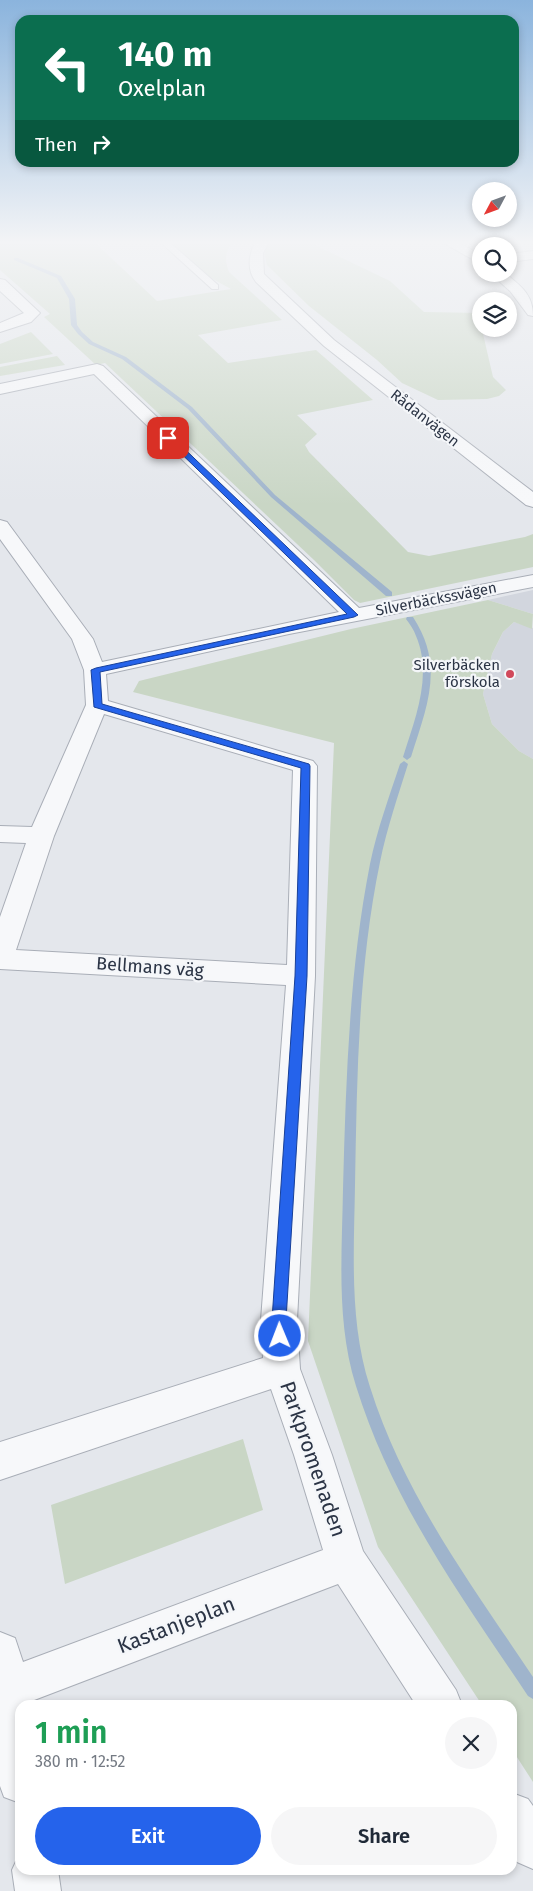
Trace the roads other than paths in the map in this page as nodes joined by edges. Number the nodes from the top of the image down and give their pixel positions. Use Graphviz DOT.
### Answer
graph roads {
  1 [pos="313,328"];
  2 [pos="0,389"];
  3 [pos="533,475"];
  4 [pos="526,496"];
  5 [pos="0,526"];
  6 [pos="533,576"];
  7 [pos="533,582"];
  8 [pos="512,584"];
  9 [pos="354,615"];
  10 [pos="96,670"];
  11 [pos="97,706"];
  12 [pos="0,834"];
  13 [pos="41,836"];
  14 [pos="0,957"];
  15 [pos="301,976"];
  16 [pos="282,1369"];
  17 [pos="0,1461"];
  18 [pos="346,1560"];
  19 [pos="3,1671"];
  20 [pos="438,1700"];
  21 [pos="15,1748"];
  22 [pos="517,1822"];
  23 [pos="533,1846"];
  24 [pos="35,1875"];
  25 [pos="38,1891"];
  1 -- 4 [label="street, Rådanvägen"];
  2 -- 9 [label="street"];
  3 -- 4 [label="street"];
  5 -- 10 [label="street"];
  6 -- 8 [label="street, Silverbäckssvägen"];
  7 -- 8 [label="street, Silverbäckssvägen"];
  8 -- 9 [label="street, Silverbäckssvägen"];
  9 -- 10 [label="street, Silverbäckssvägen"];
  10 -- 11 [label="street"];
  11 -- 13 [label="street"];
  11 -- 15 [label="street, Parkpromenaden"];
  12 -- 13 [label="street"];
  13 -- 14 [label="street"];
  14 -- 15 [label="street, Bellmans väg"];
  15 -- 16 [label="street, Parkpromenaden"];
  16 -- 17 [label="street"];
  16 -- 18 [label="street, Parkpromenaden"];
  18 -- 19 [label="street, Kastanjeplan"];
  18 -- 20 [label="street, Parkpromenaden"];
  19 -- 21 [label="street"];
  22 -- 23 [label="street"];
  24 -- 25 [label="street"];
}
